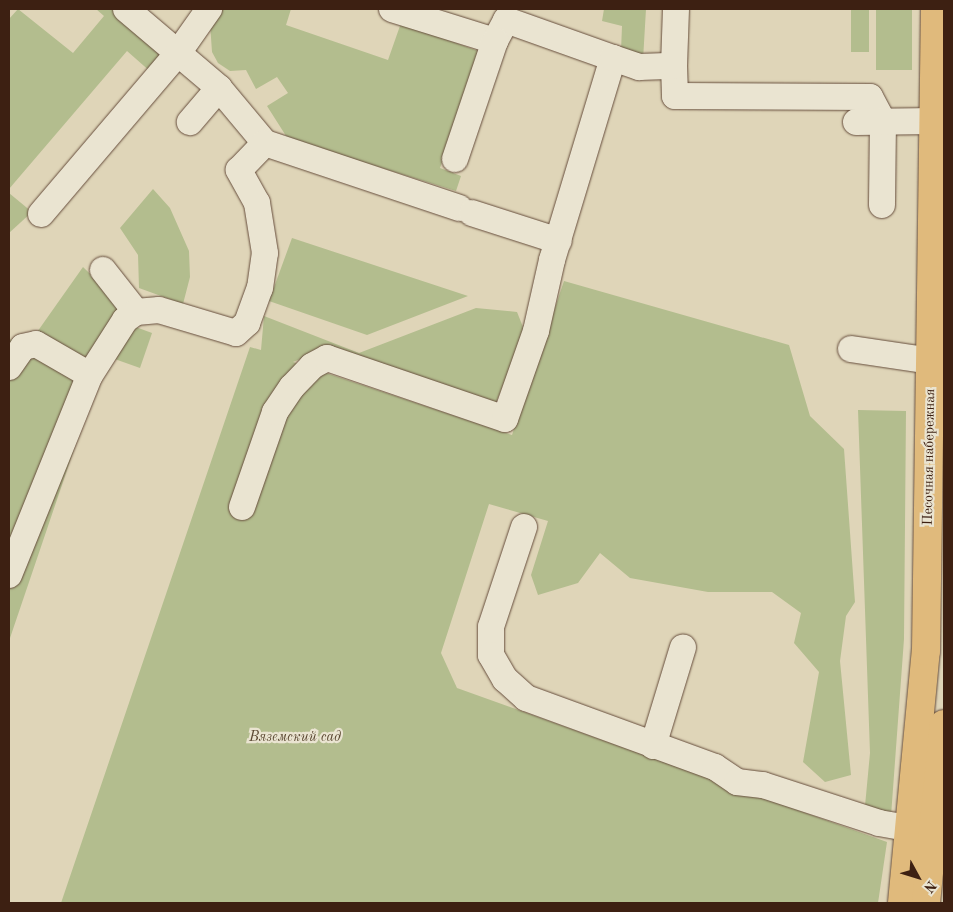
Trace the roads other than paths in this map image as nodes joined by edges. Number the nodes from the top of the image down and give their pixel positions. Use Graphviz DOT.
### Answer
graph roads {
  1 [pos="126,9"];
  2 [pos="209,9"];
  3 [pos="392,9"];
  4 [pos="676,9"];
  5 [pos="935,9"];
  6 [pos="504,23"];
  7 [pos="178,53"];
  8 [pos="613,58"];
  9 [pos="674,66"];
  10 [pos="220,88"];
  11 [pos="883,121"];
  12 [pos="935,121"];
  13 [pos="190,122"];
  14 [pos="856,122"];
  15 [pos="265,143"];
  16 [pos="455,159"];
  17 [pos="882,205"];
  18 [pos="41,214"];
  19 [pos="559,240"];
  20 [pos="103,270"];
  21 [pos="136,312"];
  22 [pos="851,349"];
  23 [pos="931,361"];
  24 [pos="9,367"];
  25 [pos="90,375"];
  26 [pos="242,507"];
  27 [pos="524,526"];
  28 [pos="9,575"];
  29 [pos="683,647"];
  30 [pos="944,724"];
  31 [pos="653,746"];
  32 [pos="912,829"];
  33 [pos="902,903"];
  34 [pos="926,903"];
  1 -- 7 [label="lane"];
  2 -- 7 [label="lane"];
  3 -- 6 [label="lane"];
  4 -- 9 [label="lane"];
  5 -- 12 [label="main road, Песочная набережная"];
  6 -- 8 [label="lane"];
  6 -- 16 [label="lane"];
  7 -- 10 [label="lane"];
  7 -- 18 [label="lane"];
  8 -- 9 [label="lane"];
  8 -- 19 [label="lane"];
  9 -- 11 [label="lane"];
  10 -- 13 [label="lane"];
  10 -- 15 [label="lane"];
  11 -- 12 [label="lane"];
  11 -- 14 [label="lane"];
  11 -- 17 [label="lane"];
  12 -- 23 [label="main road, Песочная набережная"];
  15 -- 19 [label="lane"];
  15 -- 21 [label="lane"];
  19 -- 26 [label="lane"];
  20 -- 21 [label="lane"];
  21 -- 25 [label="lane"];
  22 -- 23 [label="lane"];
  23 -- 32 [label="main road, Песочная набережная"];
  24 -- 25 [label="lane"];
  25 -- 28 [label="lane"];
  27 -- 31 [label="lane"];
  29 -- 31 [label="lane"];
  30 -- 34 [label="main road"];
  31 -- 32 [label="lane"];
  32 -- 33 [label="main road, Песочная набережная"];
}
